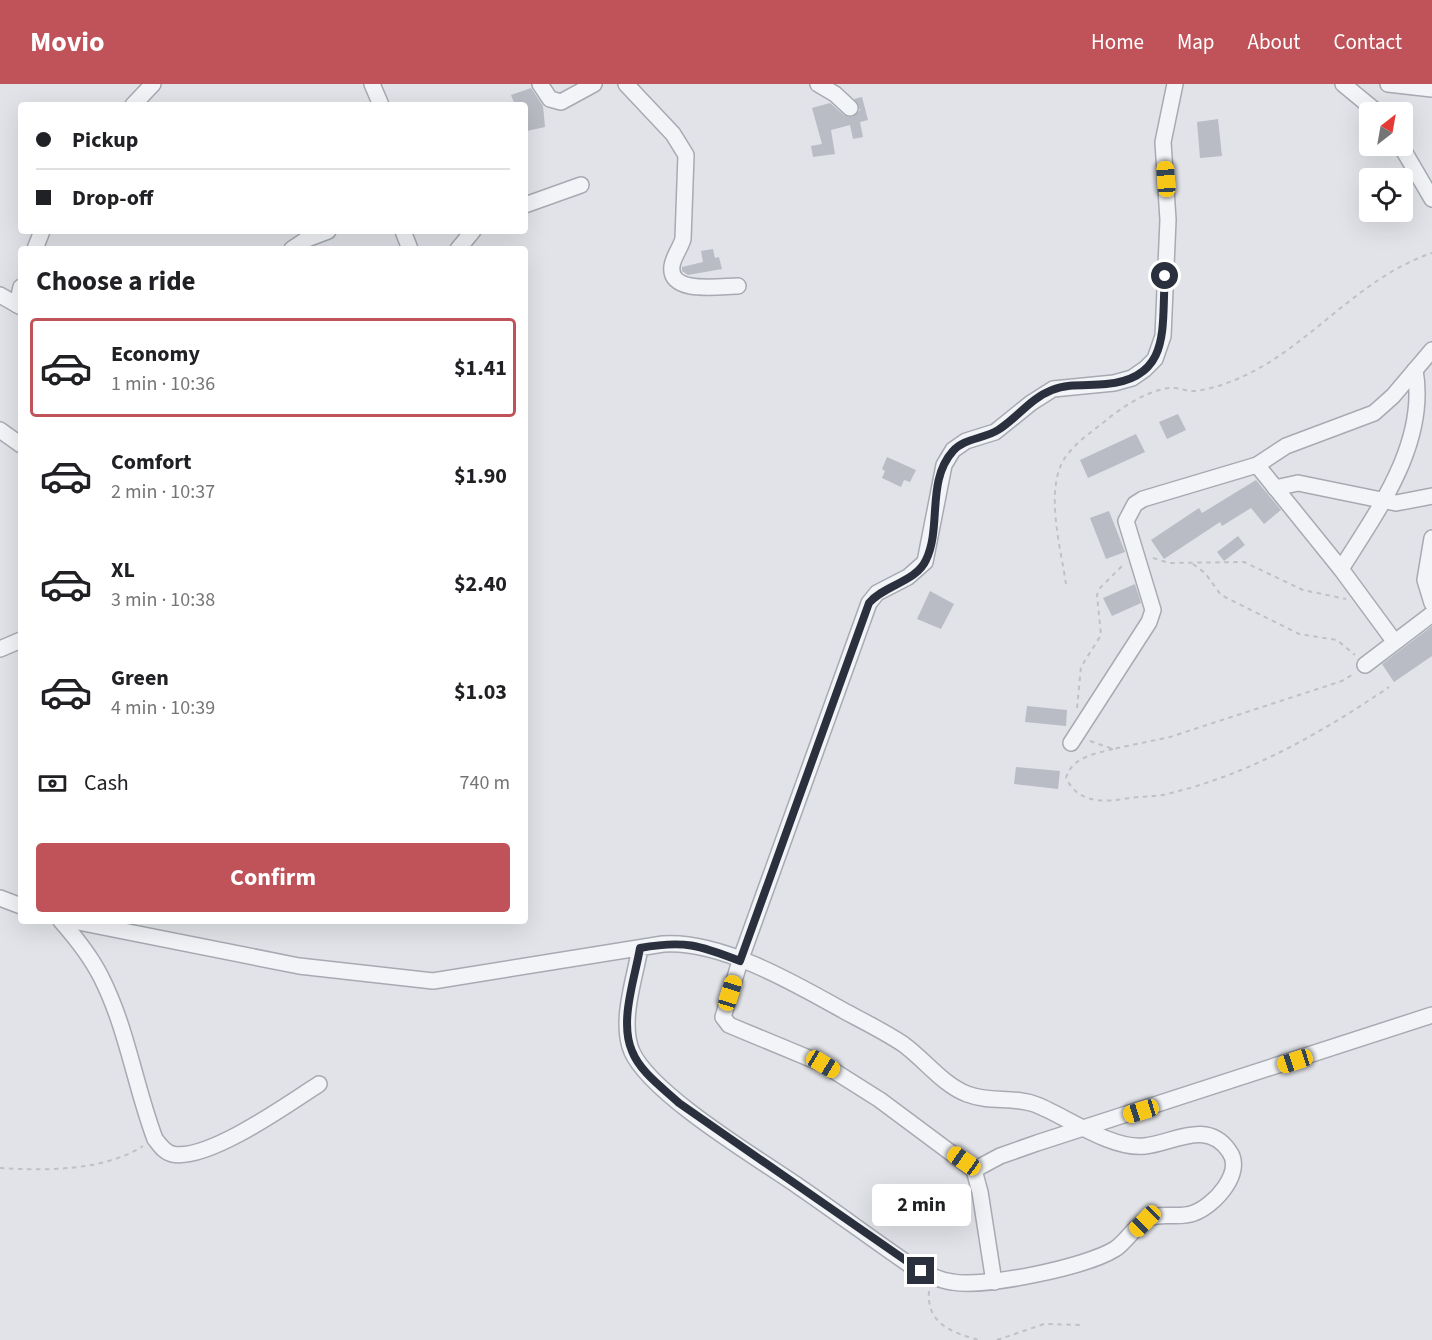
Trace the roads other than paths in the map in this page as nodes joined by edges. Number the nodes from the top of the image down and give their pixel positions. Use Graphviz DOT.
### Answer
graph roads {
  1 [pos="153,84"];
  2 [pos="372,84"];
  3 [pos="540,84"];
  4 [pos="594,84"];
  5 [pos="626,84"];
  6 [pos="818,84"];
  7 [pos="1175,84"];
  8 [pos="1343,84"];
  9 [pos="1388,84"];
  10 [pos="1432,89"];
  11 [pos="136,102"];
  12 [pos="380,102"];
  13 [pos="1365,102"];
  14 [pos="850,108"];
  15 [pos="1406,156"];
  16 [pos="581,185"];
  17 [pos="1432,199"];
  18 [pos="528,204"];
  19 [pos="319,234"];
  20 [pos="470,234"];
  21 [pos="296,246"];
  22 [pos="460,246"];
  23 [pos="738,286"];
  24 [pos="0,295"];
  25 [pos="18,305"];
  26 [pos="1432,350"];
  27 [pos="1415,370"];
  28 [pos="0,430"];
  29 [pos="18,443"];
  30 [pos="1257,465"];
  31 [pos="1275,488"];
  32 [pos="1432,496"];
  33 [pos="1384,501"];
  34 [pos="1432,538"];
  35 [pos="1341,568"];
  36 [pos="1432,603"];
  37 [pos="1432,614"];
  38 [pos="18,641"];
  39 [pos="1394,642"];
  40 [pos="0,649"];
  41 [pos="1365,665"];
  42 [pos="1073,739"];
  43 [pos="0,898"];
  44 [pos="18,905"];
  45 [pos="64,924"];
  46 [pos="88,924"];
  47 [pos="640,948"];
  48 [pos="740,961"];
  49 [pos="1432,1015"];
  50 [pos="320,1084"];
  51 [pos="1083,1129"];
  52 [pos="974,1170"];
  53 [pos="994,1282"];
  1 -- 11 [label="street"];
  2 -- 12 [label="street"];
  3 -- 4 [label="street"];
  5 -- 23 [label="street"];
  6 -- 14 [label="street"];
  7 -- 48 [label="street"];
  8 -- 13 [label="street"];
  9 -- 10 [label="street"];
  15 -- 17 [label="street"];
  16 -- 18 [label="street"];
  19 -- 21 [label="street"];
  20 -- 22 [label="street"];
  24 -- 25 [label="street"];
  26 -- 27 [label="street"];
  27 -- 30 [label="street"];
  27 -- 33 [label="street"];
  28 -- 29 [label="street"];
  30 -- 31 [label="street"];
  30 -- 42 [label="street"];
  31 -- 33 [label="street"];
  31 -- 35 [label="street"];
  32 -- 33 [label="street"];
  33 -- 35 [label="street"];
  34 -- 36 [label="street"];
  35 -- 39 [label="street"];
  37 -- 39 [label="street"];
  38 -- 40 [label="street"];
  39 -- 41 [label="street"];
  43 -- 44 [label="street"];
  45 -- 50 [label="street"];
  46 -- 47 [label="street"];
  47 -- 48 [label="street"];
  47 -- 53 [label="street"];
  48 -- 51 [label="street"];
  48 -- 52 [label="street"];
  49 -- 51 [label="street"];
  51 -- 52 [label="street"];
  51 -- 53 [label="street"];
  52 -- 53 [label="street"];
}
